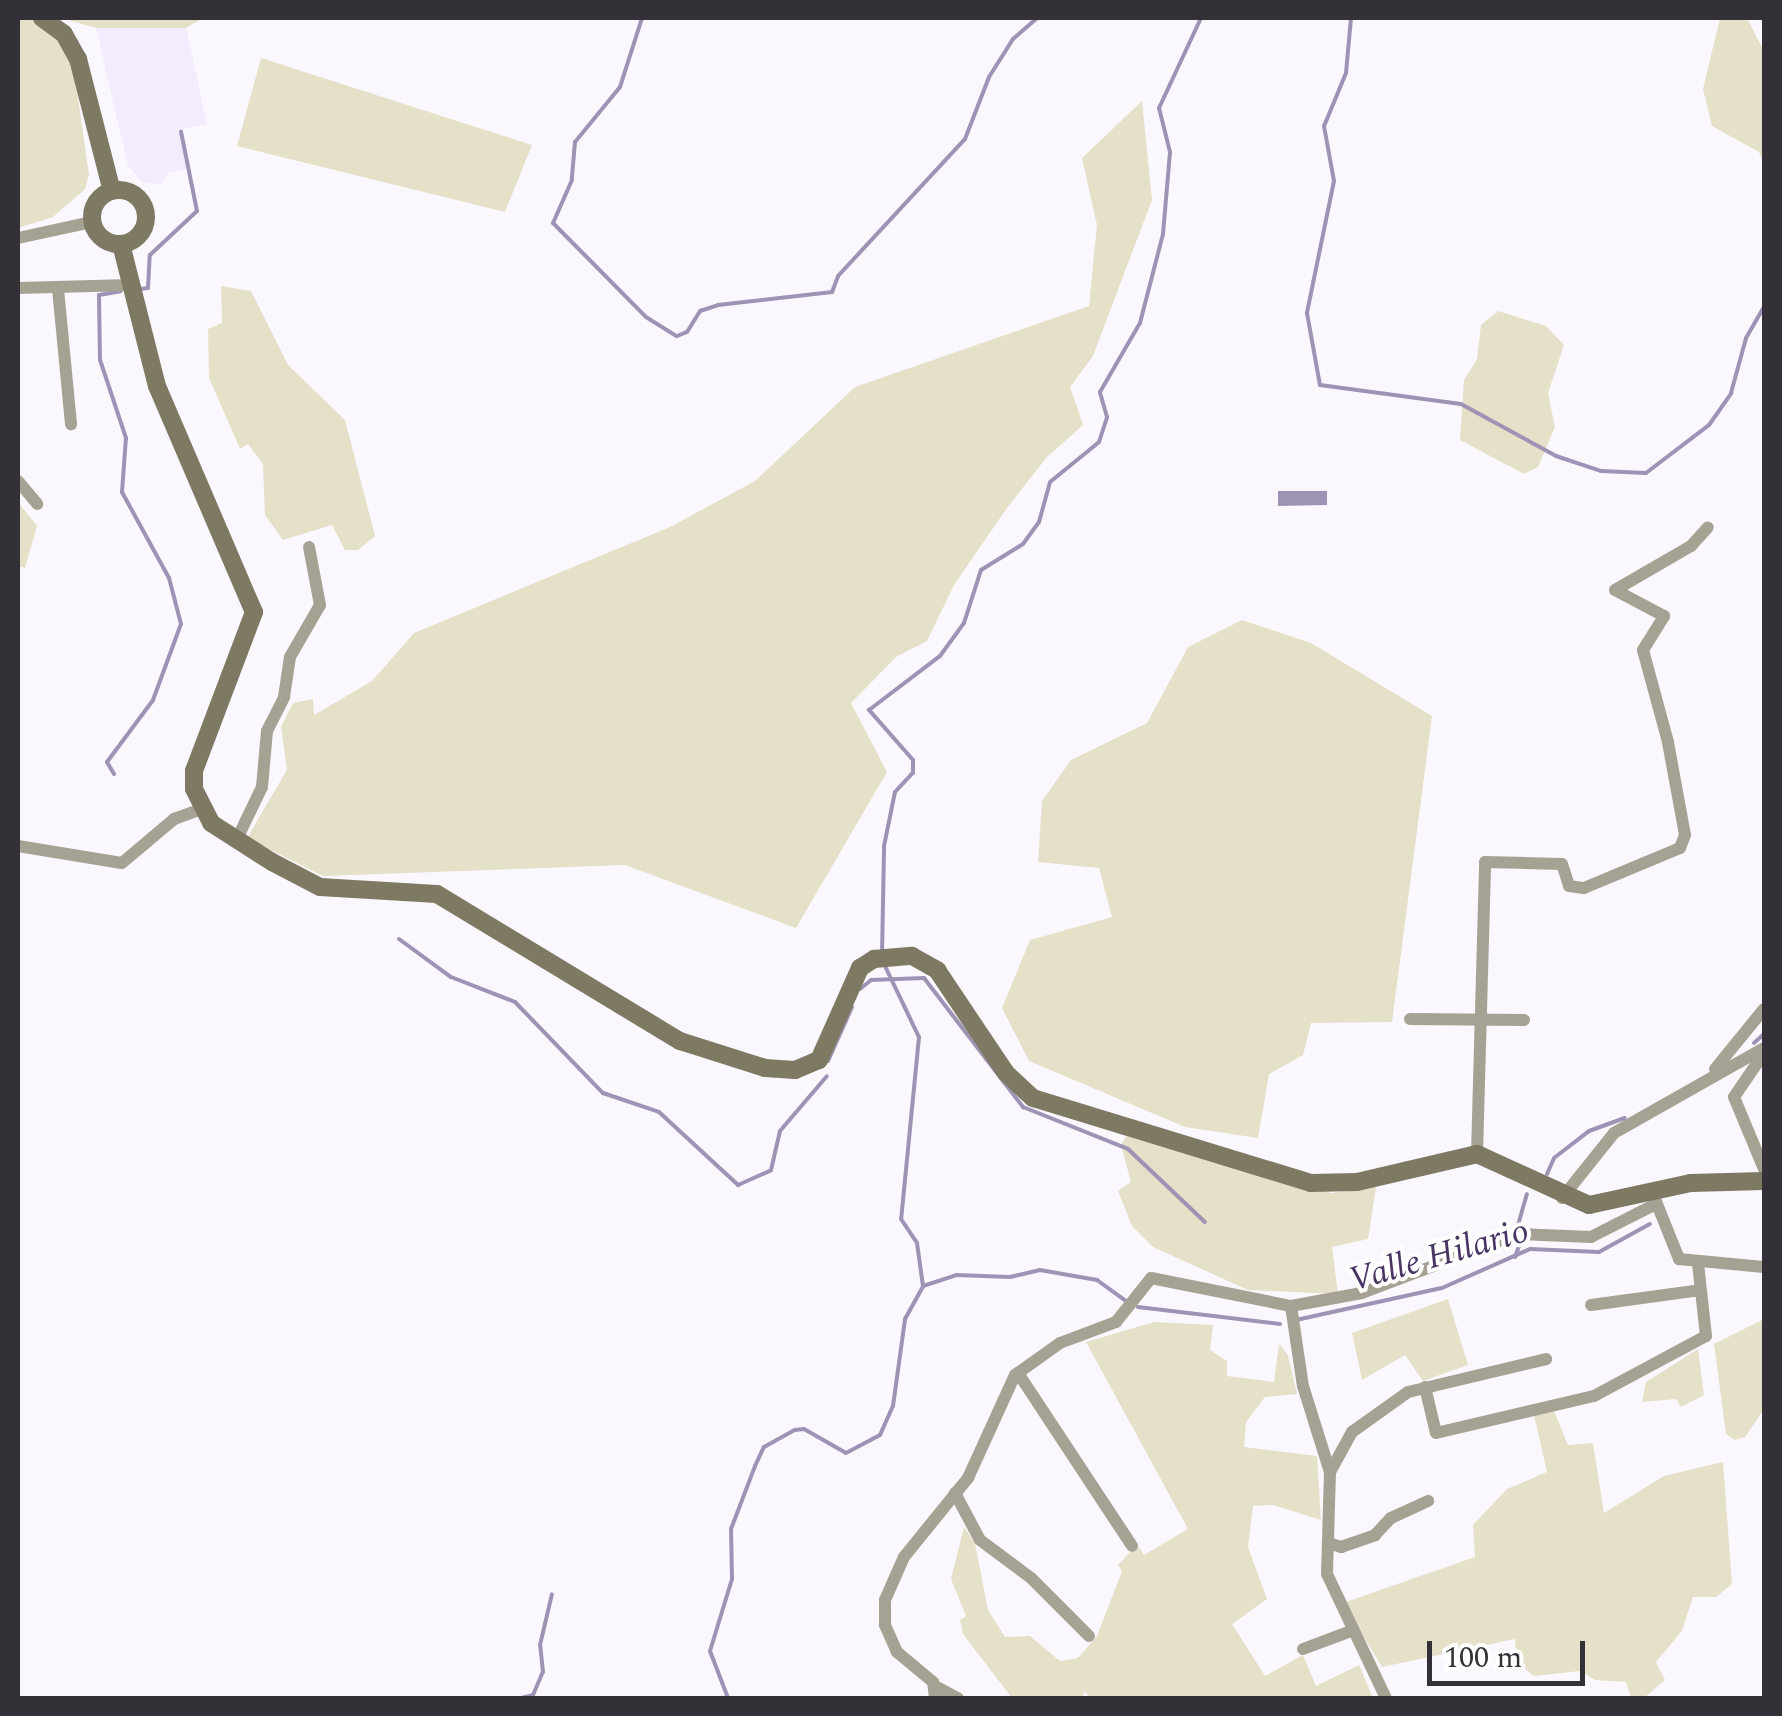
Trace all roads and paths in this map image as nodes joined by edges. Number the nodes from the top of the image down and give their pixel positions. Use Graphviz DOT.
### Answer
graph roads {
  1 [pos="42,18"];
  2 [pos="112,190"];
  3 [pos="92,222"];
  4 [pos="18,238"];
  5 [pos="121,244"];
  6 [pos="132,285"];
  7 [pos="18,288"];
  8 [pos="58,289"];
  9 [pos="71,424"];
  10 [pos="18,481"];
  11 [pos="36,504"];
  12 [pos="1708,527"];
  13 [pos="309,547"];
  14 [pos="200,808"];
  15 [pos="236,841"];
  16 [pos="18,846"];
  17 [pos="1764,1009"];
  18 [pos="1410,1019"];
  19 [pos="1476,1020"];
  20 [pos="1524,1020"];
  21 [pos="1764,1050"];
  22 [pos="1712,1074"];
  23 [pos="1477,1154"];
  24 [pos="1764,1169"];
  25 [pos="1764,1181"];
  26 [pos="1562,1198"];
  27 [pos="1655,1198"];
  28 [pos="1698,1264"];
  29 [pos="1764,1267"];
  30 [pos="1700,1290"];
  31 [pos="1591,1305"];
  32 [pos="1290,1306"];
  33 [pos="1546,1359"];
  34 [pos="1018,1373"];
  35 [pos="1425,1387"];
  36 [pos="1330,1472"];
  37 [pos="955,1493"];
  38 [pos="1428,1501"];
  39 [pos="1328,1543"];
  40 [pos="1132,1546"];
  41 [pos="1351,1631"];
  42 [pos="1089,1636"];
  43 [pos="1303,1649"];
  44 [pos="935,1692"];
  45 [pos="958,1698"];
  46 [pos="1386,1698"];
  1 -- 2 [label="main road"];
  2 -- 3 [label="main road"];
  2 -- 5 [label="main road"];
  3 -- 4 [label="street"];
  3 -- 5 [label="main road"];
  5 -- 6 [label="main road"];
  6 -- 8 [label="street"];
  6 -- 14 [label="main road"];
  7 -- 8 [label="street"];
  8 -- 9 [label="street"];
  10 -- 11 [label="street"];
  12 -- 19 [label="street"];
  13 -- 15 [label="street"];
  14 -- 15 [label="main road"];
  14 -- 16 [label="street"];
  15 -- 23 [label="main road"];
  17 -- 22 [label="street"];
  18 -- 19 [label="street"];
  19 -- 20 [label="street"];
  19 -- 23 [label="street"];
  21 -- 22 [label="street"];
  21 -- 24 [label="street"];
  22 -- 26 [label="street"];
  23 -- 26 [label="main road"];
  25 -- 27 [label="main road"];
  26 -- 27 [label="main road"];
  27 -- 28 [label="street"];
  27 -- 32 [label="street"];
  28 -- 29 [label="street"];
  28 -- 30 [label="street"];
  30 -- 31 [label="street"];
  30 -- 35 [label="street"];
  32 -- 34 [label="street"];
  32 -- 36 [label="street"];
  33 -- 35 [label="street"];
  34 -- 37 [label="street"];
  34 -- 40 [label="street"];
  35 -- 36 [label="street"];
  36 -- 39 [label="street"];
  37 -- 42 [label="street"];
  37 -- 44 [label="street"];
  38 -- 39 [label="street"];
  39 -- 41 [label="street"];
  41 -- 43 [label="street"];
  41 -- 46 [label="street"];
  44 -- 45 [label="street"];
}
